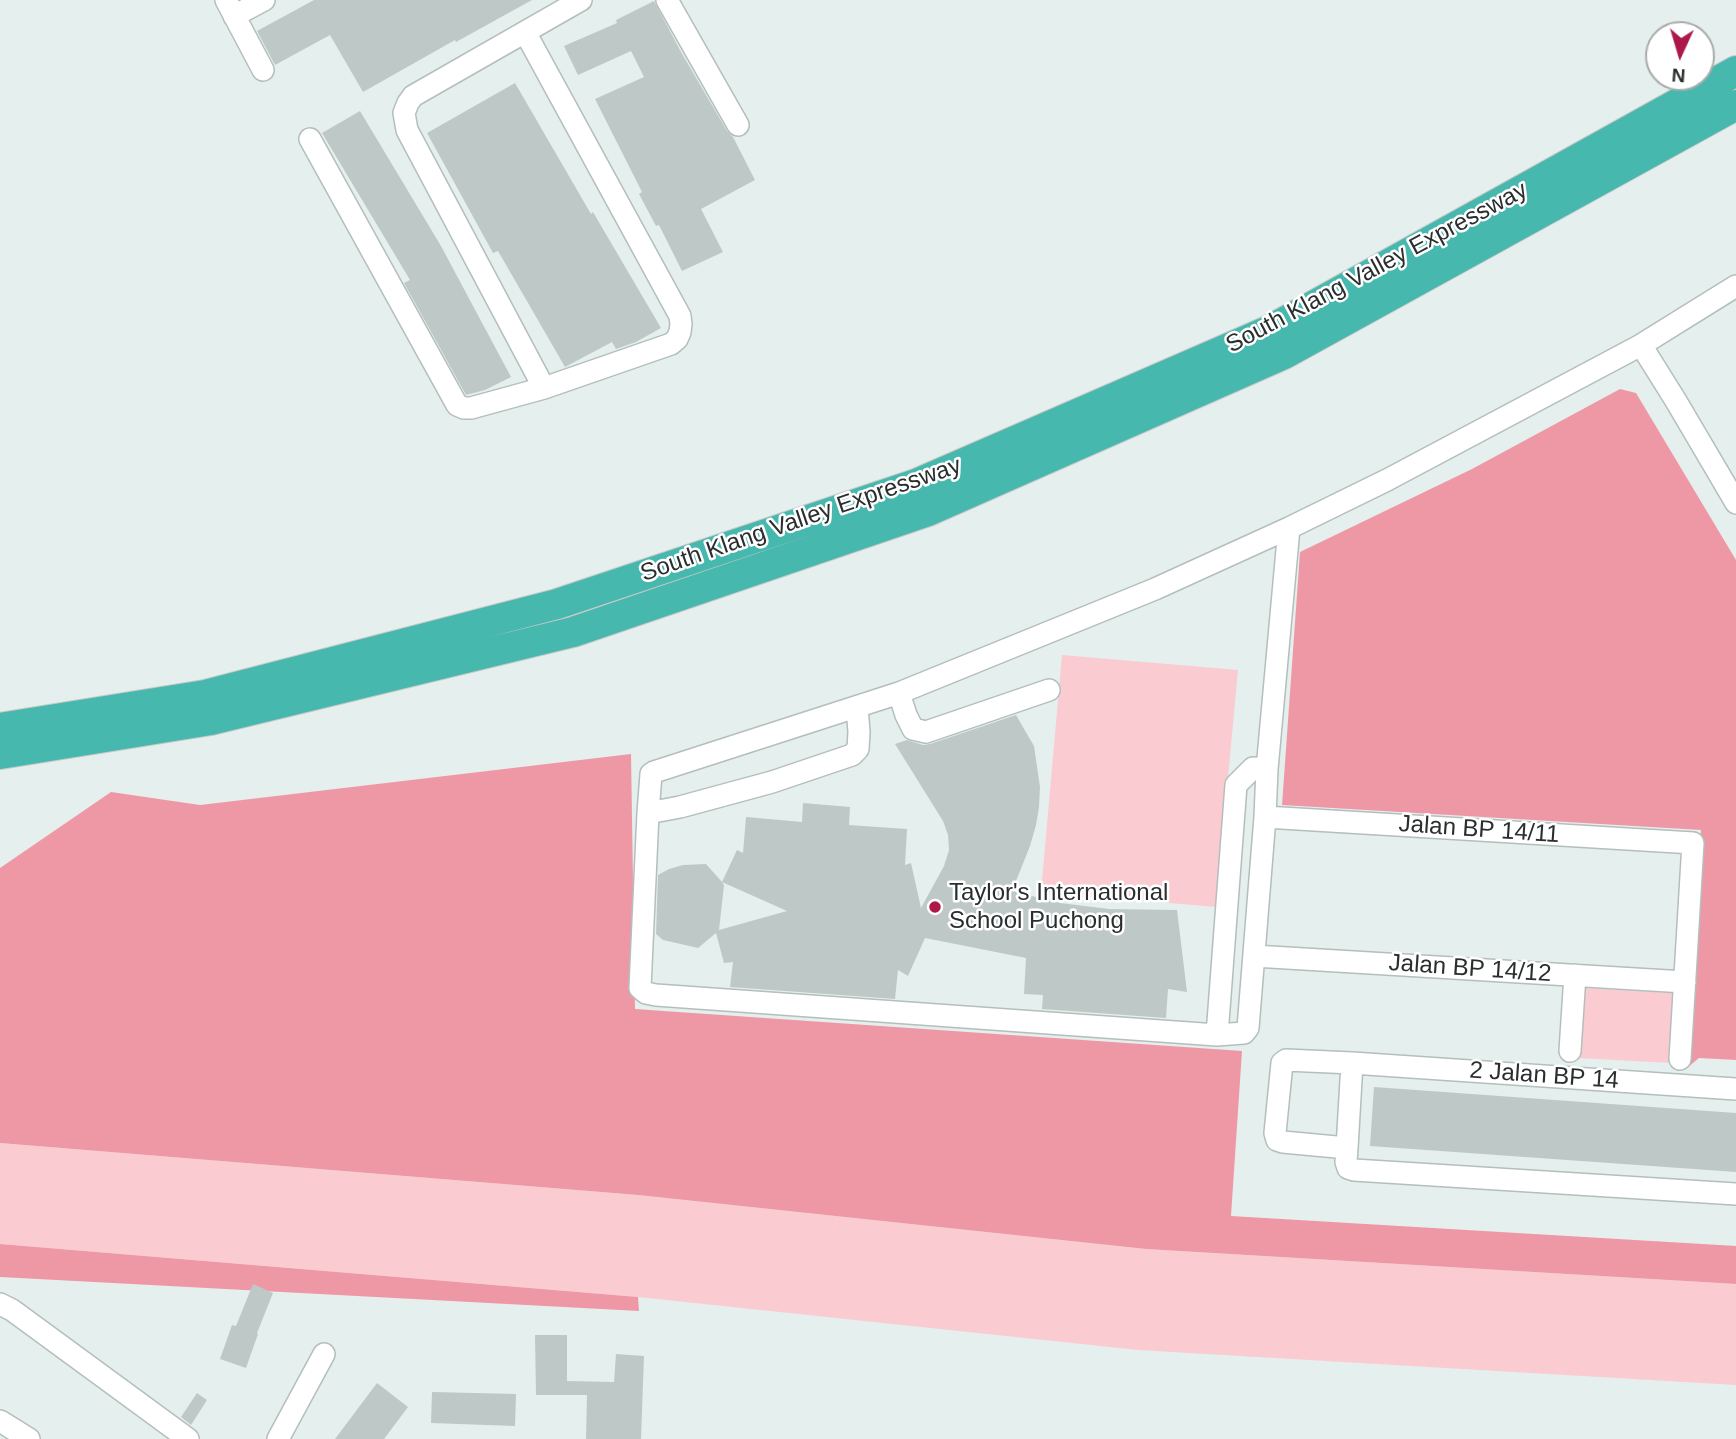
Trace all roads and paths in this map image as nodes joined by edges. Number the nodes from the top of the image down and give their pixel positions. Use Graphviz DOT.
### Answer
graph roads {
  1 [pos="264,0"];
  2 [pos="581,0"];
  3 [pos="667,0"];
  4 [pos="230,8"];
  5 [pos="525,32"];
  6 [pos="264,70"];
  7 [pos="1736,71"];
  8 [pos="1736,105"];
  9 [pos="738,125"];
  10 [pos="310,139"];
  11 [pos="1736,286"];
  12 [pos="1641,345"];
  13 [pos="544,388"];
  14 [pos="1730,473"];
  15 [pos="1736,503"];
  16 [pos="1290,528"];
  17 [pos="1049,690"];
  18 [pos="899,693"];
  19 [pos="858,707"];
  20 [pos="0,728"];
  21 [pos="0,754"];
  22 [pos="1267,769"];
  23 [pos="648,813"];
  24 [pos="1265,817"];
  25 [pos="1254,956"];
  26 [pos="1575,975"];
  27 [pos="1685,982"];
  28 [pos="1217,1035"];
  29 [pos="1570,1051"];
  30 [pos="1680,1059"];
  31 [pos="1352,1063"];
  32 [pos="1736,1089"];
  33 [pos="1347,1148"];
  34 [pos="1736,1194"];
  35 [pos="0,1304"];
  36 [pos="324,1354"];
  37 [pos="0,1421"];
  38 [pos="29,1439"];
  39 [pos="188,1439"];
  40 [pos="278,1439"];
  1 -- 4 [label="street"];
  2 -- 5 [label="street"];
  3 -- 9 [label="street"];
  4 -- 6 [label="street"];
  5 -- 13 [label="street"];
  5 -- 13 [label="street"];
  7 -- 20 [label="highway, South Klang Valley Expressway"];
  8 -- 21 [label="highway, South Klang Valley Expressway"];
  10 -- 13 [label="street"];
  11 -- 12 [label="street"];
  12 -- 14 [label="street"];
  12 -- 16 [label="street"];
  14 -- 15 [label="street"];
  16 -- 18 [label="street"];
  16 -- 22 [label="street"];
  17 -- 18 [label="street"];
  18 -- 19 [label="street"];
  19 -- 23 [label="street"];
  19 -- 23 [label="street"];
  22 -- 24 [label="street"];
  22 -- 28 [label="street"];
  23 -- 28 [label="street"];
  24 -- 25 [label="street"];
  24 -- 27 [label="street, Jalan BP 14/11"];
  25 -- 26 [label="street, Jalan BP 14/12"];
  25 -- 28 [label="street"];
  26 -- 27 [label="street, Jalan BP 14/12"];
  26 -- 29 [label="street"];
  27 -- 30 [label="street"];
  31 -- 32 [label="street, 2 Jalan BP 14"];
  31 -- 33 [label="street"];
  31 -- 33 [label="street, 2 Jalan BP 14"];
  33 -- 34 [label="street"];
  35 -- 39 [label="street"];
  36 -- 40 [label="street"];
  37 -- 38 [label="street"];
}
